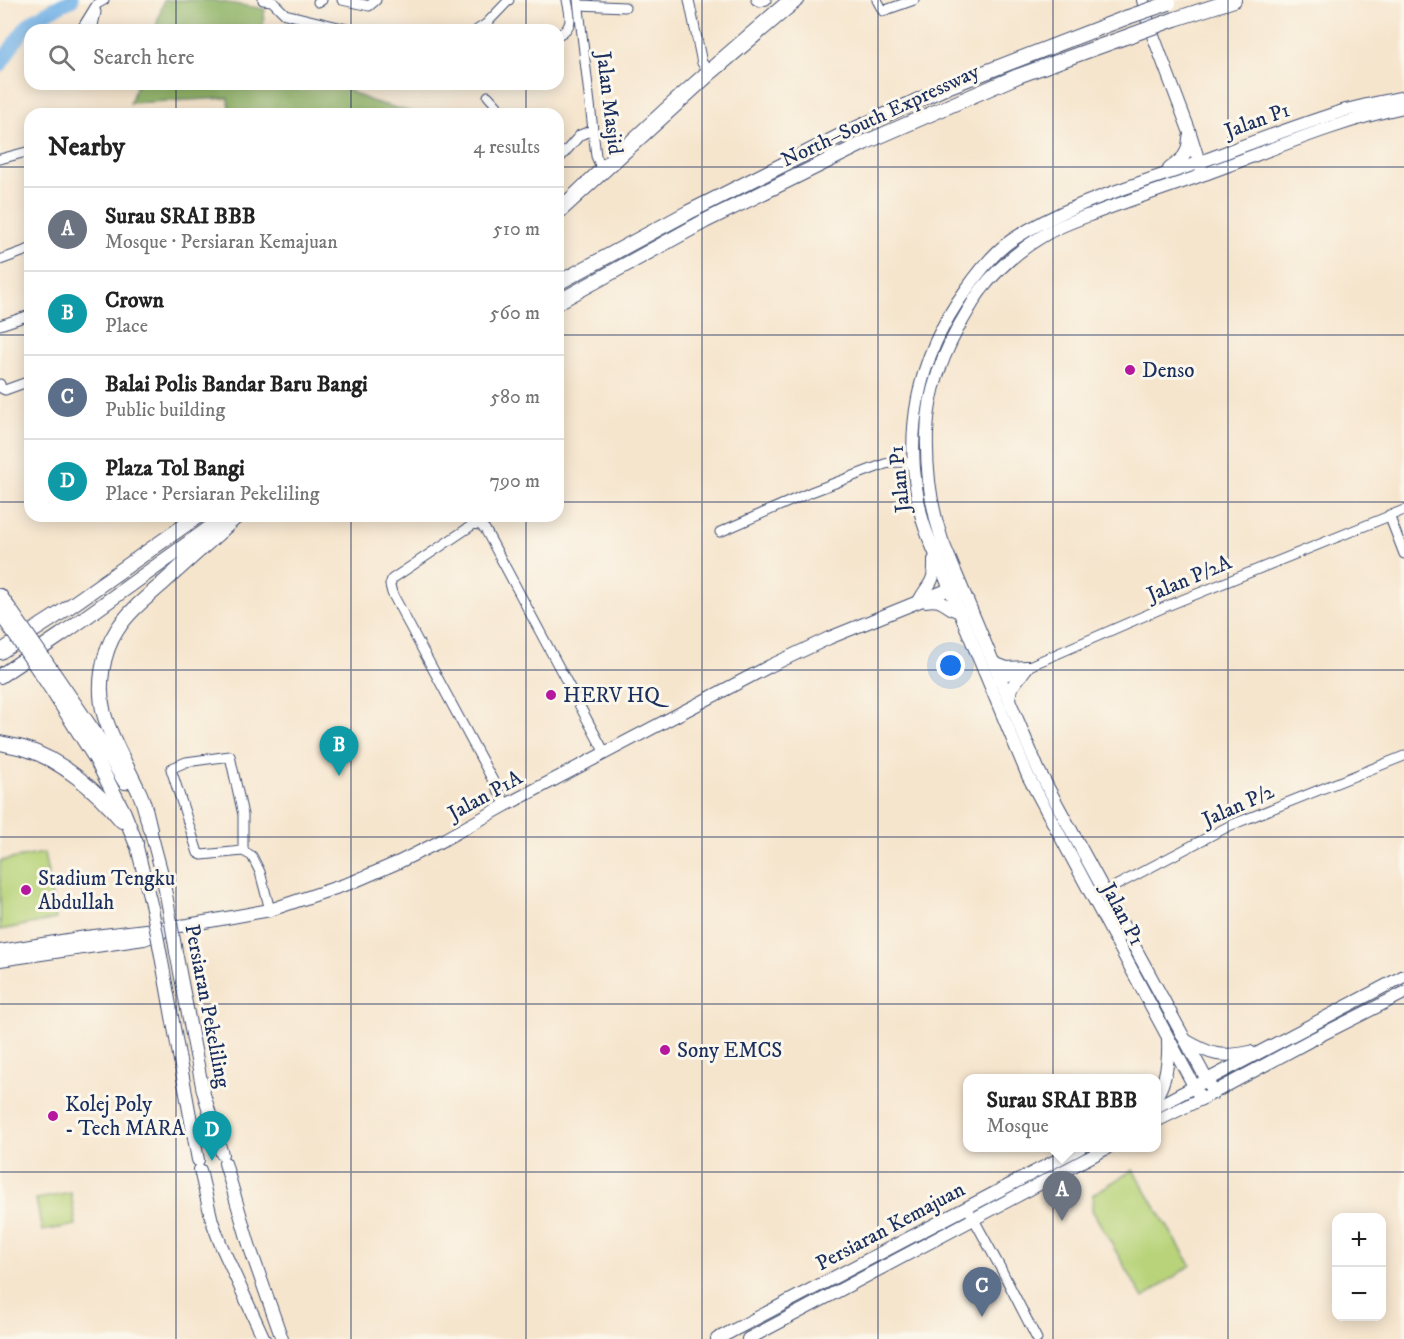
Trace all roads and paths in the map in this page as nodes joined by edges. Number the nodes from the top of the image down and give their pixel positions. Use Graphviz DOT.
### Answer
graph roads {
  1 [pos="269,0"];
  2 [pos="342,0"];
  3 [pos="376,0"];
  4 [pos="509,0"];
  5 [pos="567,0"];
  6 [pos="689,0"];
  7 [pos="756,0"];
  8 [pos="766,0"];
  9 [pos="787,0"];
  10 [pos="800,0"];
  11 [pos="877,0"];
  12 [pos="914,0"];
  13 [pos="1143,0"];
  14 [pos="1234,0"];
  15 [pos="101,2"];
  16 [pos="1174,2"];
  17 [pos="579,3"];
  18 [pos="625,7"];
  19 [pos="85,24"];
  20 [pos="94,24"];
  21 [pos="326,24"];
  22 [pos="486,24"];
  23 [pos="564,32"];
  24 [pos="710,71"];
  25 [pos="488,96"];
  26 [pos="1404,97"];
  27 [pos="1404,107"];
  28 [pos="497,108"];
  29 [pos="593,130"];
  30 [pos="1189,130"];
  31 [pos="24,153"];
  32 [pos="564,153"];
  33 [pos="1225,153"];
  34 [pos="0,159"];
  35 [pos="1199,162"];
  36 [pos="602,170"];
  37 [pos="1203,175"];
  38 [pos="1158,177"];
  39 [pos="564,203"];
  40 [pos="564,210"];
  41 [pos="24,251"];
  42 [pos="0,260"];
  43 [pos="564,280"];
  44 [pos="564,299"];
  45 [pos="24,317"];
  46 [pos="0,325"];
  47 [pos="24,382"];
  48 [pos="2,387"];
  49 [pos="914,463"];
  50 [pos="1404,510"];
  51 [pos="1389,515"];
  52 [pos="189,522"];
  53 [pos="219,522"];
  54 [pos="230,522"];
  55 [pos="720,532"];
  56 [pos="935,553"];
  57 [pos="1404,554"];
  58 [pos="955,586"];
  59 [pos="0,596"];
  60 [pos="919,602"];
  61 [pos="960,612"];
  62 [pos="4,613"];
  63 [pos="2,650"];
  64 [pos="994,663"];
  65 [pos="1027,667"];
  66 [pos="0,676"];
  67 [pos="53,681"];
  68 [pos="995,681"];
  69 [pos="1009,699"];
  70 [pos="0,743"];
  71 [pos="605,753"];
  72 [pos="1404,756"];
  73 [pos="506,805"];
  74 [pos="150,829"];
  75 [pos="136,843"];
  76 [pos="243,851"];
  77 [pos="1104,891"];
  78 [pos="1092,898"];
  79 [pos="270,910"];
  80 [pos="188,925"];
  81 [pos="0,951"];
  82 [pos="0,960"];
  83 [pos="1404,976"];
  84 [pos="1404,993"];
  85 [pos="1167,1037"];
  86 [pos="1185,1040"];
  87 [pos="1263,1050"];
  88 [pos="1207,1080"];
  89 [pos="1194,1087"];
  90 [pos="1161,1088"];
  91 [pos="1214,1093"];
  92 [pos="1201,1099"];
  93 [pos="1161,1104"];
  94 [pos="1161,1119"];
  95 [pos="1072,1152"];
  96 [pos="1100,1152"];
  97 [pos="966,1207"];
  98 [pos="974,1219"];
  99 [pos="264,1339"];
  100 [pos="282,1339"];
  101 [pos="717,1339"];
  102 [pos="748,1339"];
  103 [pos="1037,1339"];
  1 -- 21 [label="street"];
  2 -- 3 [label="street"];
  4 -- 22 [label="street"];
  5 -- 23 [label="street"];
  6 -- 24 [label="street"];
  7 -- 8 [label="street"];
  9 -- 24 [label="street"];
  10 -- 24 [label="street"];
  11 -- 12 [label="street"];
  13 -- 30 [label="main road"];
  14 -- 44 [label="highway, North–South Expressway, bridge"];
  15 -- 19 [label="street"];
  15 -- 20 [label="street"];
  16 -- 43 [label="highway, North–South Expressway, bridge"];
  17 -- 18 [label="street"];
  17 -- 29 [label="street, Jalan Masjid"];
  24 -- 36 [label="street"];
  25 -- 28 [label="street"];
  26 -- 33 [label="main road, Jalan P1"];
  27 -- 37 [label="main road, Jalan P1"];
  29 -- 32 [label="street"];
  29 -- 36 [label="street, Jalan Masjid"];
  30 -- 33 [label="main road"];
  30 -- 35 [label="main road"];
  30 -- 38 [label="main road"];
  31 -- 34 [label="street"];
  33 -- 35 [label="main road, Jalan P1"];
  35 -- 37 [label="main road"];
  35 -- 38 [label="main road, Jalan P1"];
  36 -- 39 [label="street"];
  36 -- 40 [label="street"];
  37 -- 58 [label="main road, Jalan P1"];
  38 -- 49 [label="main road, Jalan P1"];
  41 -- 42 [label="street"];
  45 -- 46 [label="street"];
  47 -- 48 [label="street"];
  49 -- 55 [label="street"];
  49 -- 56 [label="main road, Jalan P1"];
  50 -- 51 [label="street, Jalan P/2A"];
  51 -- 57 [label="street"];
  51 -- 65 [label="street, Jalan P/2A"];
  52 -- 63 [label="highway"];
  53 -- 66 [label="highway"];
  54 -- 74 [label="highway"];
  56 -- 58 [label="main road, Jalan P1"];
  56 -- 60 [label="main road"];
  58 -- 60 [label="main road, Jalan P1A"];
  58 -- 61 [label="main road, Jalan P1"];
  58 -- 64 [label="main road, Jalan P1"];
  59 -- 62 [label="highway"];
  60 -- 61 [label="main road"];
  60 -- 71 [label="main road, Jalan P1A"];
  61 -- 68 [label="main road, Jalan P1"];
  62 -- 67 [label="highway, bridge"];
  64 -- 65 [label="main road"];
  64 -- 68 [label="main road, Jalan P1"];
  65 -- 68 [label="street, Jalan P/2A"];
  65 -- 69 [label="main road"];
  67 -- 74 [label="highway"];
  67 -- 75 [label="highway"];
  68 -- 69 [label="main road, Jalan P1"];
  68 -- 78 [label="main road, Jalan P1"];
  69 -- 77 [label="main road, Jalan P1"];
  70 -- 75 [label="highway"];
  71 -- 73 [label="main road, Jalan P1A"];
  71 -- 73 [label="street"];
  72 -- 77 [label="street, Jalan P/2"];
  73 -- 79 [label="main road, Jalan P1A"];
  74 -- 100 [label="main road, Persiaran Pekeliling, bridge"];
  75 -- 99 [label="main road, Persiaran Pekeliling, bridge"];
  76 -- 76 [label="street"];
  76 -- 79 [label="street"];
  77 -- 78 [label="street, Jalan P/2"];
  77 -- 86 [label="main road, Jalan P1"];
  78 -- 85 [label="main road, Jalan P1"];
  79 -- 80 [label="main road, Jalan P1A"];
  80 -- 81 [label="main road, Jalan P1A"];
  80 -- 82 [label="main road"];
  83 -- 87 [label="main road"];
  84 -- 91 [label="main road"];
  85 -- 89 [label="main road, Jalan P1"];
  85 -- 90 [label="main road"];
  86 -- 87 [label="main road"];
  86 -- 88 [label="main road, Jalan P1"];
  87 -- 88 [label="main road"];
  88 -- 89 [label="main road"];
  88 -- 91 [label="main road, Jalan P1"];
  89 -- 92 [label="main road, Jalan P1"];
  89 -- 93 [label="main road"];
  91 -- 92 [label="main road"];
  92 -- 94 [label="main road"];
  95 -- 97 [label="main road, Persiaran Kemajuan"];
  96 -- 98 [label="main road, Persiaran Kemajuan"];
  97 -- 98 [label="street"];
  97 -- 101 [label="main road, Persiaran Kemajuan"];
  98 -- 102 [label="main road, Persiaran Kemajuan"];
  98 -- 103 [label="street"];
}
